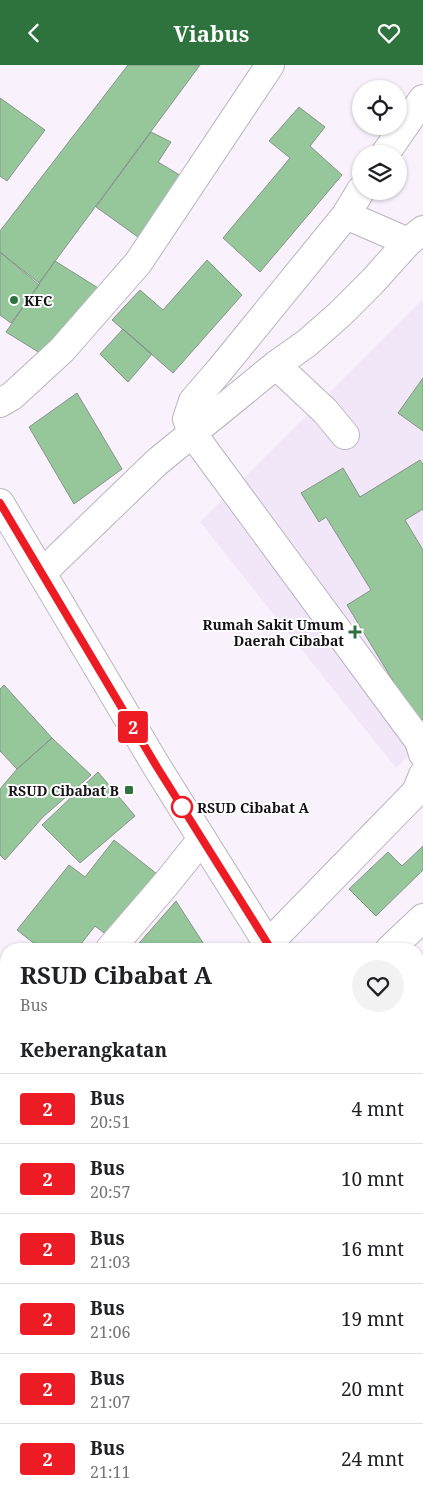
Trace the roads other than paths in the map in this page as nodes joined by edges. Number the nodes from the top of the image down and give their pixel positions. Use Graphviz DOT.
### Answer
graph roads {
  1 [pos="270,65"];
  2 [pos="423,99"];
  3 [pos="391,145"];
  4 [pos="355,200"];
  5 [pos="346,215"];
  6 [pos="416,236"];
  7 [pos="276,365"];
  8 [pos="0,403"];
  9 [pos="192,433"];
  10 [pos="345,435"];
  11 [pos="0,503"];
  12 [pos="42,573"];
  13 [pos="423,754"];
  14 [pos="423,775"];
  15 [pos="202,839"];
  16 [pos="423,918"];
  17 [pos="115,943"];
  18 [pos="267,943"];
  19 [pos="274,943"];
  20 [pos="396,943"];
  1 -- 8 [label="main road"];
  2 -- 3 [label="main road"];
  4 -- 5 [label="main road"];
  5 -- 6 [label="main road"];
  5 -- 9 [label="main road"];
  6 -- 7 [label="main road"];
  7 -- 9 [label="main road"];
  7 -- 10 [label="main road"];
  9 -- 12 [label="main road"];
  9 -- 13 [label="main road"];
  11 -- 12 [label="main road"];
  12 -- 15 [label="main road"];
  14 -- 19 [label="main road"];
  15 -- 17 [label="main road"];
  15 -- 18 [label="main road"];
  16 -- 20 [label="main road"];
}
